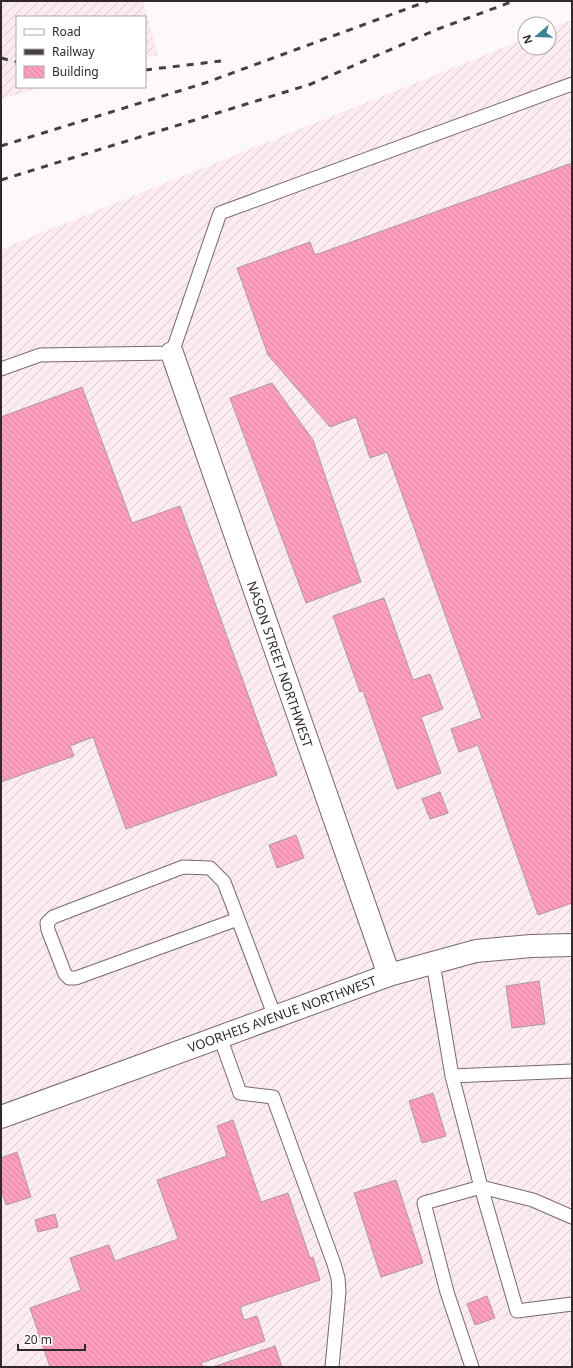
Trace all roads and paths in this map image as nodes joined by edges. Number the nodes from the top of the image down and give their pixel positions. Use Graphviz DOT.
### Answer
graph roads {
  1 [pos="572,84"];
  2 [pos="172,353"];
  3 [pos="1,368"];
  4 [pos="238,919"];
  5 [pos="572,945"];
  6 [pos="433,963"];
  7 [pos="389,975"];
  8 [pos="275,1016"];
  9 [pos="220,1037"];
  10 [pos="572,1071"];
  11 [pos="452,1076"];
  12 [pos="1,1117"];
  13 [pos="481,1187"];
  14 [pos="572,1217"];
  15 [pos="572,1304"];
  16 [pos="332,1367"];
  17 [pos="472,1367"];
  1 -- 2 [label="lane"];
  2 -- 3 [label="lane"];
  2 -- 7 [label="street, NASON STREET NORTHWEST"];
  4 -- 4 [label="lane"];
  4 -- 8 [label="lane"];
  5 -- 6 [label="street, VOORHEIS AVENUE NORTHWEST"];
  6 -- 7 [label="street, VOORHEIS AVENUE NORTHWEST"];
  6 -- 11 [label="lane"];
  7 -- 8 [label="street, VOORHEIS AVENUE NORTHWEST"];
  8 -- 9 [label="street, VOORHEIS AVENUE NORTHWEST"];
  9 -- 12 [label="street, VOORHEIS AVENUE NORTHWEST"];
  9 -- 16 [label="lane"];
  10 -- 11 [label="lane"];
  11 -- 13 [label="lane"];
  13 -- 14 [label="lane"];
  13 -- 15 [label="lane"];
  13 -- 17 [label="lane"];
}
